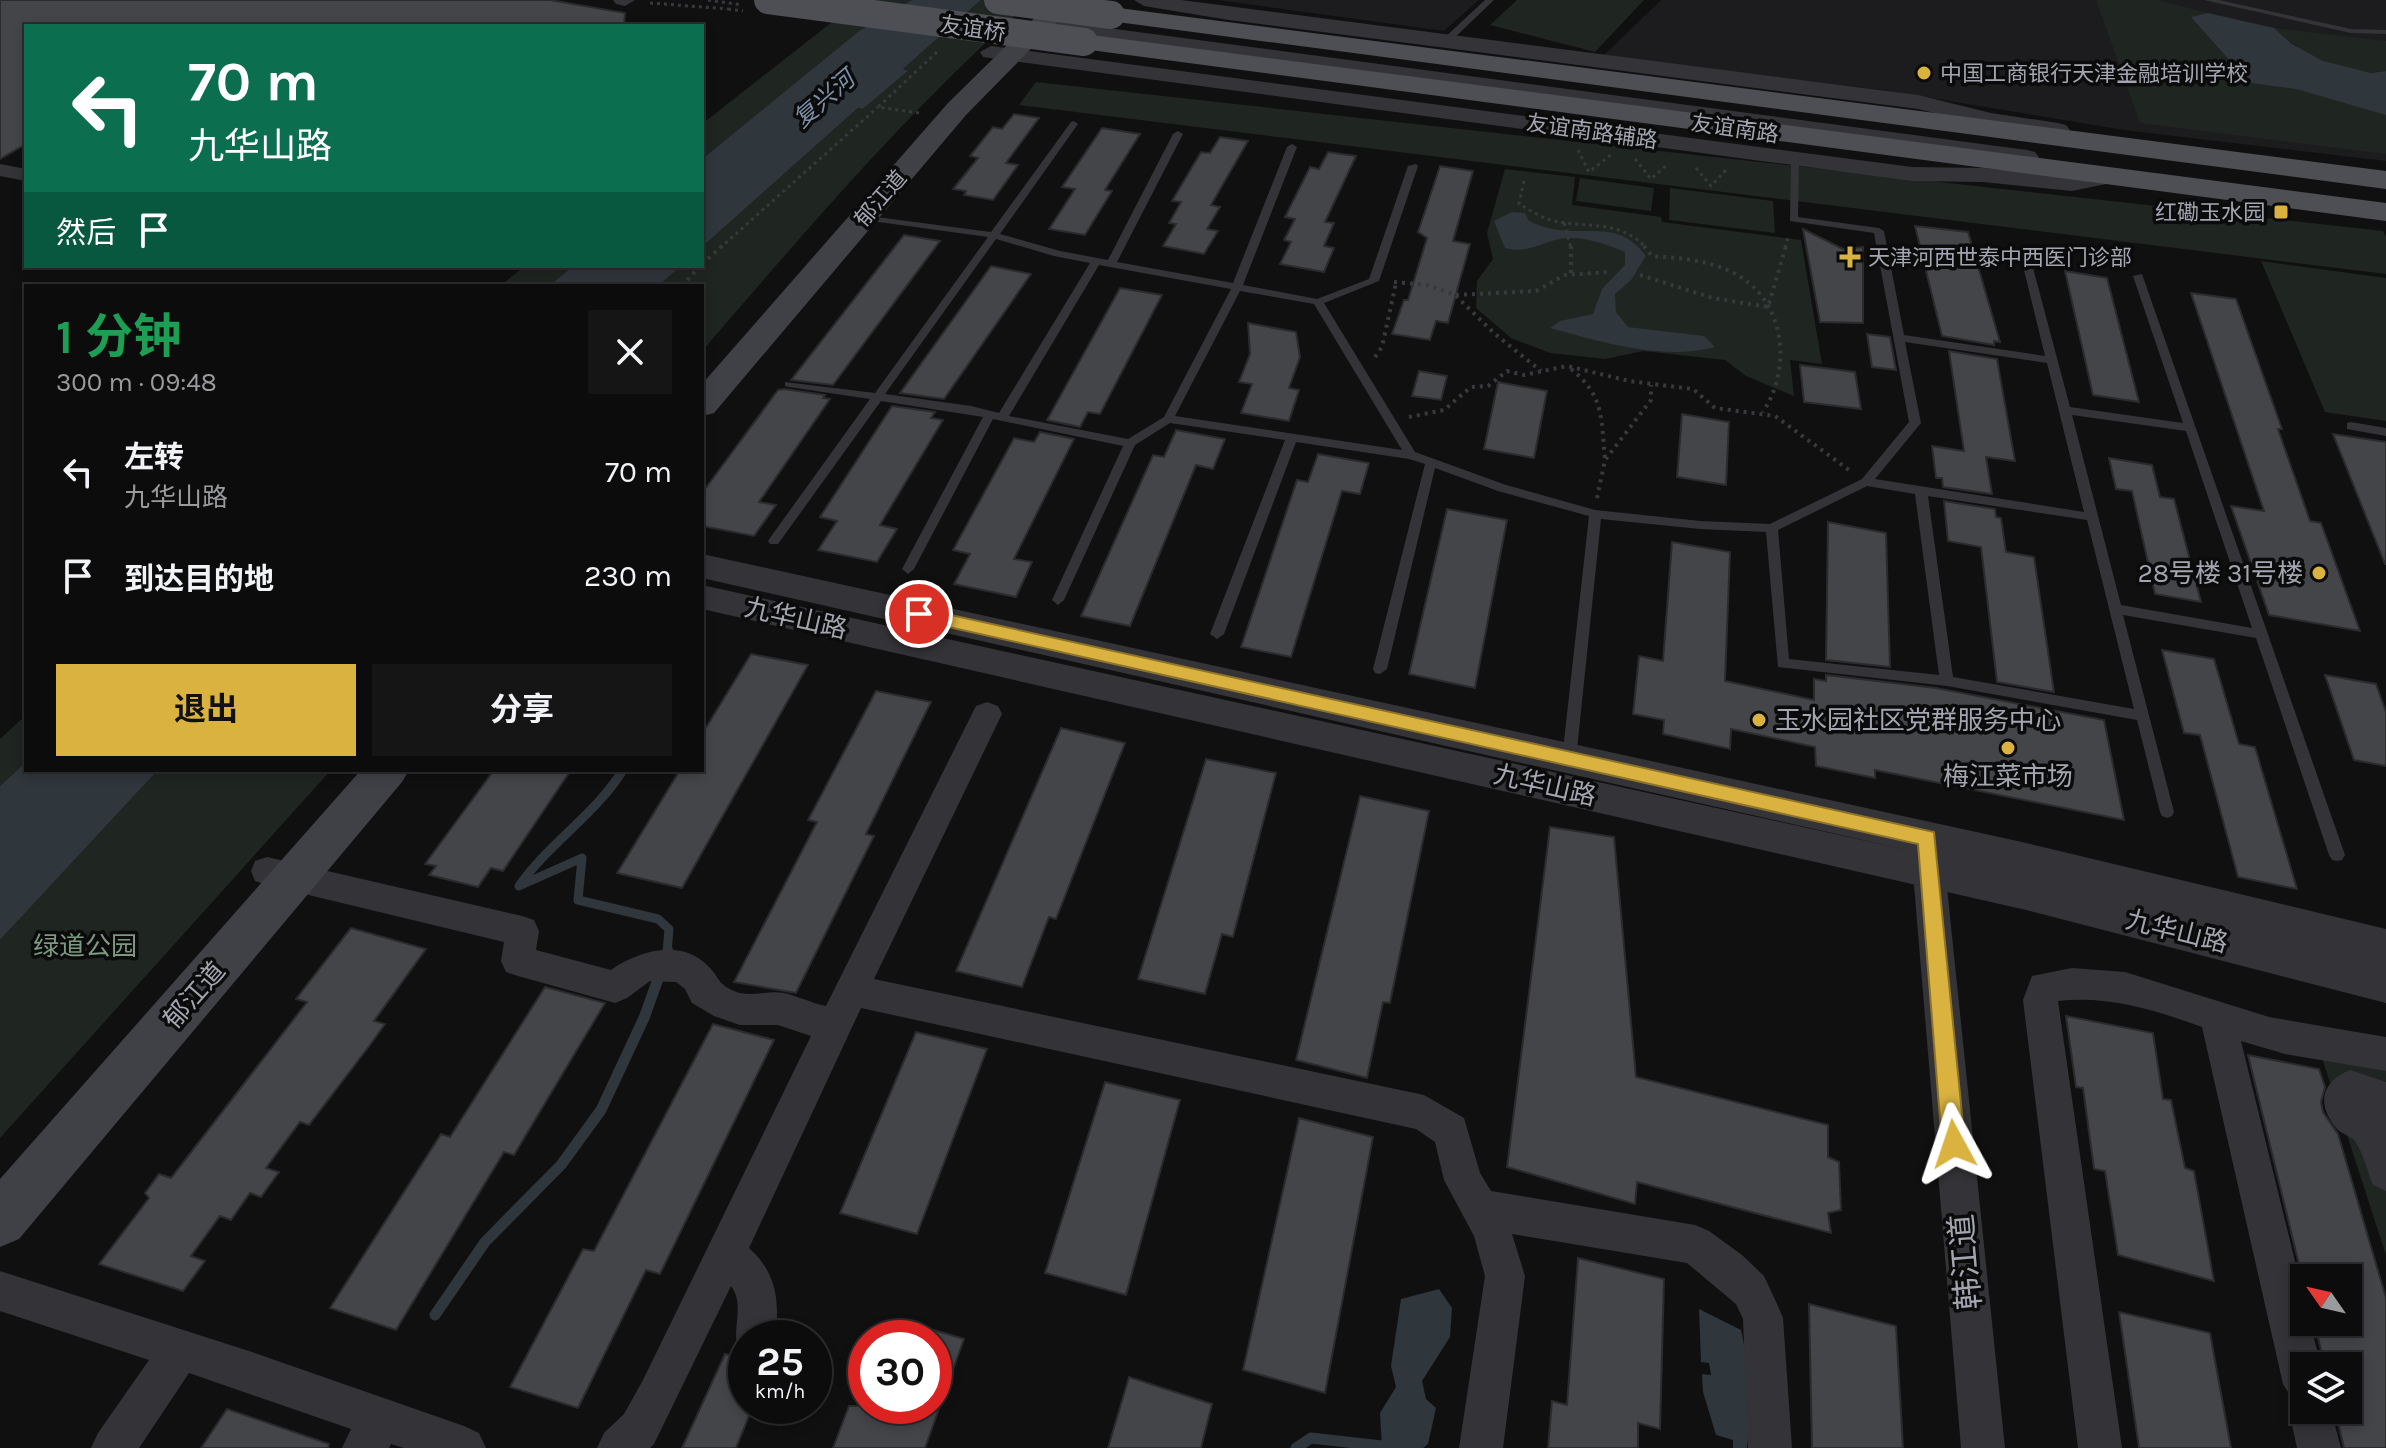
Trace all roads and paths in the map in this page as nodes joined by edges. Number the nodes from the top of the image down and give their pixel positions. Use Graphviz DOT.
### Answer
graph roads {
  1 [pos="768,0"];
  2 [pos="996,0"];
  3 [pos="1067,0"];
  4 [pos="1144,0"];
  5 [pos="1490,0"];
  6 [pos="2208,0"];
  7 [pos="672,5"];
  8 [pos="728,9"];
  9 [pos="1111,15"];
  10 [pos="1036,17"];
  11 [pos="2386,32"];
  12 [pos="1084,42"];
  13 [pos="1445,42"];
  14 [pos="945,46"];
  15 [pos="1000,53"];
  16 [pos="878,107"];
  17 [pos="932,115"];
  18 [pos="1074,124"];
  19 [pos="1178,134"];
  20 [pos="2105,143"];
  21 [pos="1292,147"];
  22 [pos="1794,158"];
  23 [pos="1413,166"];
  24 [pos="0,170"];
  25 [pos="24,175"];
  26 [pos="2107,177"];
  27 [pos="2386,180"];
  28 [pos="1524,181"];
  29 [pos="2386,212"];
  30 [pos="864,217"];
  31 [pos="1793,219"];
  32 [pos="1564,223"];
  33 [pos="994,235"];
  34 [pos="1096,261"];
  35 [pos="704,262"];
  36 [pos="1111,264"];
  37 [pos="2028,266"];
  38 [pos="698,268"];
  39 [pos="1609,272"];
  40 [pos="1571,275"];
  41 [pos="1640,275"];
  42 [pos="2138,276"];
  43 [pos="1374,281"];
  44 [pos="1396,282"];
  45 [pos="684,284"];
  46 [pos="1237,287"];
  47 [pos="1455,295"];
  48 [pos="1318,302"];
  49 [pos="1768,307"];
  50 [pos="1901,338"];
  51 [pos="2052,360"];
  52 [pos="1354,361"];
  53 [pos="1567,366"];
  54 [pos="1542,372"];
  55 [pos="704,374"];
  56 [pos="789,384"];
  57 [pos="1651,385"];
  58 [pos="877,397"];
  59 [pos="704,403"];
  60 [pos="2065,410"];
  61 [pos="1763,412"];
  62 [pos="996,416"];
  63 [pos="1168,419"];
  64 [pos="1389,420"];
  65 [pos="2351,426"];
  66 [pos="2190,428"];
  67 [pos="2386,432"];
  68 [pos="1292,437"];
  69 [pos="1130,443"];
  70 [pos="1411,455"];
  71 [pos="1605,460"];
  72 [pos="1431,462"];
  73 [pos="1866,482"];
  74 [pos="1921,490"];
  75 [pos="1595,514"];
  76 [pos="2092,517"];
  77 [pos="1772,528"];
  78 [pos="774,541"];
  79 [pos="704,566"];
  80 [pos="908,569"];
  81 [pos="704,597"];
  82 [pos="1058,600"];
  83 [pos="2115,609"];
  84 [pos="1217,634"];
  85 [pos="2261,634"];
  86 [pos="1380,669"];
  87 [pos="1947,681"];
  88 [pos="987,714"];
  89 [pos="2143,716"];
  90 [pos="1569,759"];
  91 [pos="355,772"];
  92 [pos="385,772"];
  93 [pos="2167,812"];
  94 [pos="1927,854"];
  95 [pos="2337,855"];
  96 [pos="281,875"];
  97 [pos="2386,947"];
  98 [pos="2386,984"];
  99 [pos="852,990"];
  100 [pos="2217,1015"];
  101 [pos="836,1025"];
  102 [pos="2344,1047"];
  103 [pos="2386,1054"];
  104 [pos="2374,1112"];
  105 [pos="2386,1172"];
  106 [pos="0,1176"];
  107 [pos="1480,1209"];
  108 [pos="0,1220"];
  109 [pos="727,1255"];
  110 [pos="0,1291"];
  111 [pos="757,1320"];
  112 [pos="181,1349"];
  113 [pos="2296,1352"];
  114 [pos="2313,1424"];
  115 [pos="373,1434"];
  116 [pos="113,1448"];
  117 [pos="464,1448"];
  118 [pos="619,1448"];
  119 [pos="1481,1448"];
  120 [pos="1770,1448"];
  121 [pos="1983,1448"];
  122 [pos="2100,1448"];
  123 [pos="2319,1448"];
  1 -- 12 [label="main road, 友谊桥, bridge"];
  2 -- 9 [label="main road, 友谊桥, bridge"];
  3 -- 10 [label="main road, 郁江道"];
  4 -- 13 [label="street"];
  5 -- 13 [label="lane"];
  6 -- 11 [label="lane"];
  7 -- 8 [label="path"];
  9 -- 20 [label="main road, 友谊南路"];
  10 -- 15 [label="main road, 郁江道"];
  10 -- 20 [label="street"];
  10 -- 26 [label="street"];
  12 -- 26 [label="main road, 友谊南路"];
  13 -- 20 [label="street"];
  14 -- 16 [label="path"];
  15 -- 17 [label="main road, 郁江道"];
  15 -- 22 [label="street, 友谊南路辅路"];
  15 -- 30 [label="main road, 郁江道"];
  16 -- 17 [label="path"];
  16 -- 35 [label="path"];
  17 -- 55 [label="main road, 郁江道"];
  18 -- 33 [label="lane"];
  19 -- 36 [label="lane"];
  20 -- 27 [label="main road, 友谊南路"];
  21 -- 46 [label="lane"];
  22 -- 26 [label="street, 友谊南路辅路"];
  22 -- 31 [label="lane"];
  23 -- 43 [label="lane"];
  24 -- 25 [label="street"];
  26 -- 29 [label="main road, 友谊南路"];
  28 -- 32 [label="path"];
  30 -- 33 [label="lane"];
  30 -- 59 [label="main road, 郁江道"];
  31 -- 49 [label="path"];
  31 -- 50 [label="lane"];
  32 -- 40 [label="path"];
  32 -- 49 [label="path"];
  33 -- 34 [label="lane"];
  33 -- 58 [label="lane"];
  34 -- 36 [label="lane"];
  34 -- 62 [label="lane"];
  36 -- 46 [label="lane"];
  37 -- 51 [label="lane"];
  38 -- 45 [label="path"];
  39 -- 40 [label="path"];
  40 -- 47 [label="path"];
  41 -- 49 [label="path"];
  42 -- 66 [label="lane"];
  43 -- 44 [label="path"];
  43 -- 48 [label="lane"];
  44 -- 47 [label="path"];
  44 -- 52 [label="path"];
  46 -- 48 [label="lane"];
  46 -- 63 [label="lane"];
  47 -- 54 [label="path"];
  48 -- 52 [label="lane"];
  49 -- 61 [label="path"];
  50 -- 51 [label="lane"];
  50 -- 73 [label="lane"];
  51 -- 60 [label="lane"];
  52 -- 64 [label="lane"];
  53 -- 54 [label="path"];
  53 -- 57 [label="path"];
  53 -- 71 [label="path"];
  54 -- 64 [label="path"];
  56 -- 58 [label="lane"];
  57 -- 61 [label="path"];
  57 -- 71 [label="path"];
  58 -- 62 [label="lane"];
  58 -- 78 [label="lane"];
  60 -- 66 [label="lane"];
  60 -- 76 [label="lane"];
  61 -- 73 [label="path"];
  62 -- 69 [label="lane"];
  62 -- 80 [label="lane"];
  63 -- 68 [label="lane"];
  63 -- 69 [label="lane"];
  64 -- 70 [label="lane"];
  65 -- 67 [label="lane"];
  66 -- 85 [label="lane"];
  68 -- 70 [label="lane"];
  68 -- 84 [label="lane"];
  69 -- 82 [label="lane"];
  70 -- 72 [label="lane"];
  71 -- 75 [label="path"];
  72 -- 75 [label="lane"];
  72 -- 86 [label="lane"];
  73 -- 74 [label="lane"];
  73 -- 77 [label="lane"];
  74 -- 76 [label="lane"];
  74 -- 87 [label="lane"];
  75 -- 77 [label="lane"];
  75 -- 90 [label="lane"];
  76 -- 83 [label="lane"];
  77 -- 87 [label="lane"];
  79 -- 90 [label="street, 九华山路"];
  81 -- 94 [label="street, 九华山路"];
  83 -- 85 [label="lane"];
  83 -- 89 [label="lane"];
  85 -- 95 [label="lane"];
  87 -- 89 [label="lane"];
  88 -- 99 [label="street"];
  89 -- 93 [label="lane"];
  90 -- 94 [label="street, 九华山路"];
  91 -- 96 [label="main road, 郁江道"];
  92 -- 96 [label="main road, 郁江道"];
  94 -- 97 [label="street, 九华山路"];
  94 -- 98 [label="street, 九华山路"];
  94 -- 121 [label="street, 韩江道"];
  96 -- 101 [label="street"];
  96 -- 106 [label="main road, 郁江道"];
  96 -- 108 [label="main road, 郁江道"];
  99 -- 101 [label="street"];
  99 -- 107 [label="street"];
  100 -- 102 [label="street"];
  100 -- 113 [label="street"];
  100 -- 122 [label="street"];
  101 -- 109 [label="street"];
  102 -- 103 [label="street"];
  102 -- 104 [label="street"];
  104 -- 105 [label="street"];
  107 -- 119 [label="street"];
  107 -- 120 [label="street"];
  109 -- 111 [label="street"];
  109 -- 118 [label="street"];
  110 -- 112 [label="street"];
  112 -- 115 [label="street"];
  112 -- 116 [label="street"];
  114 -- 123 [label="street"];
  115 -- 117 [label="street"];
}
